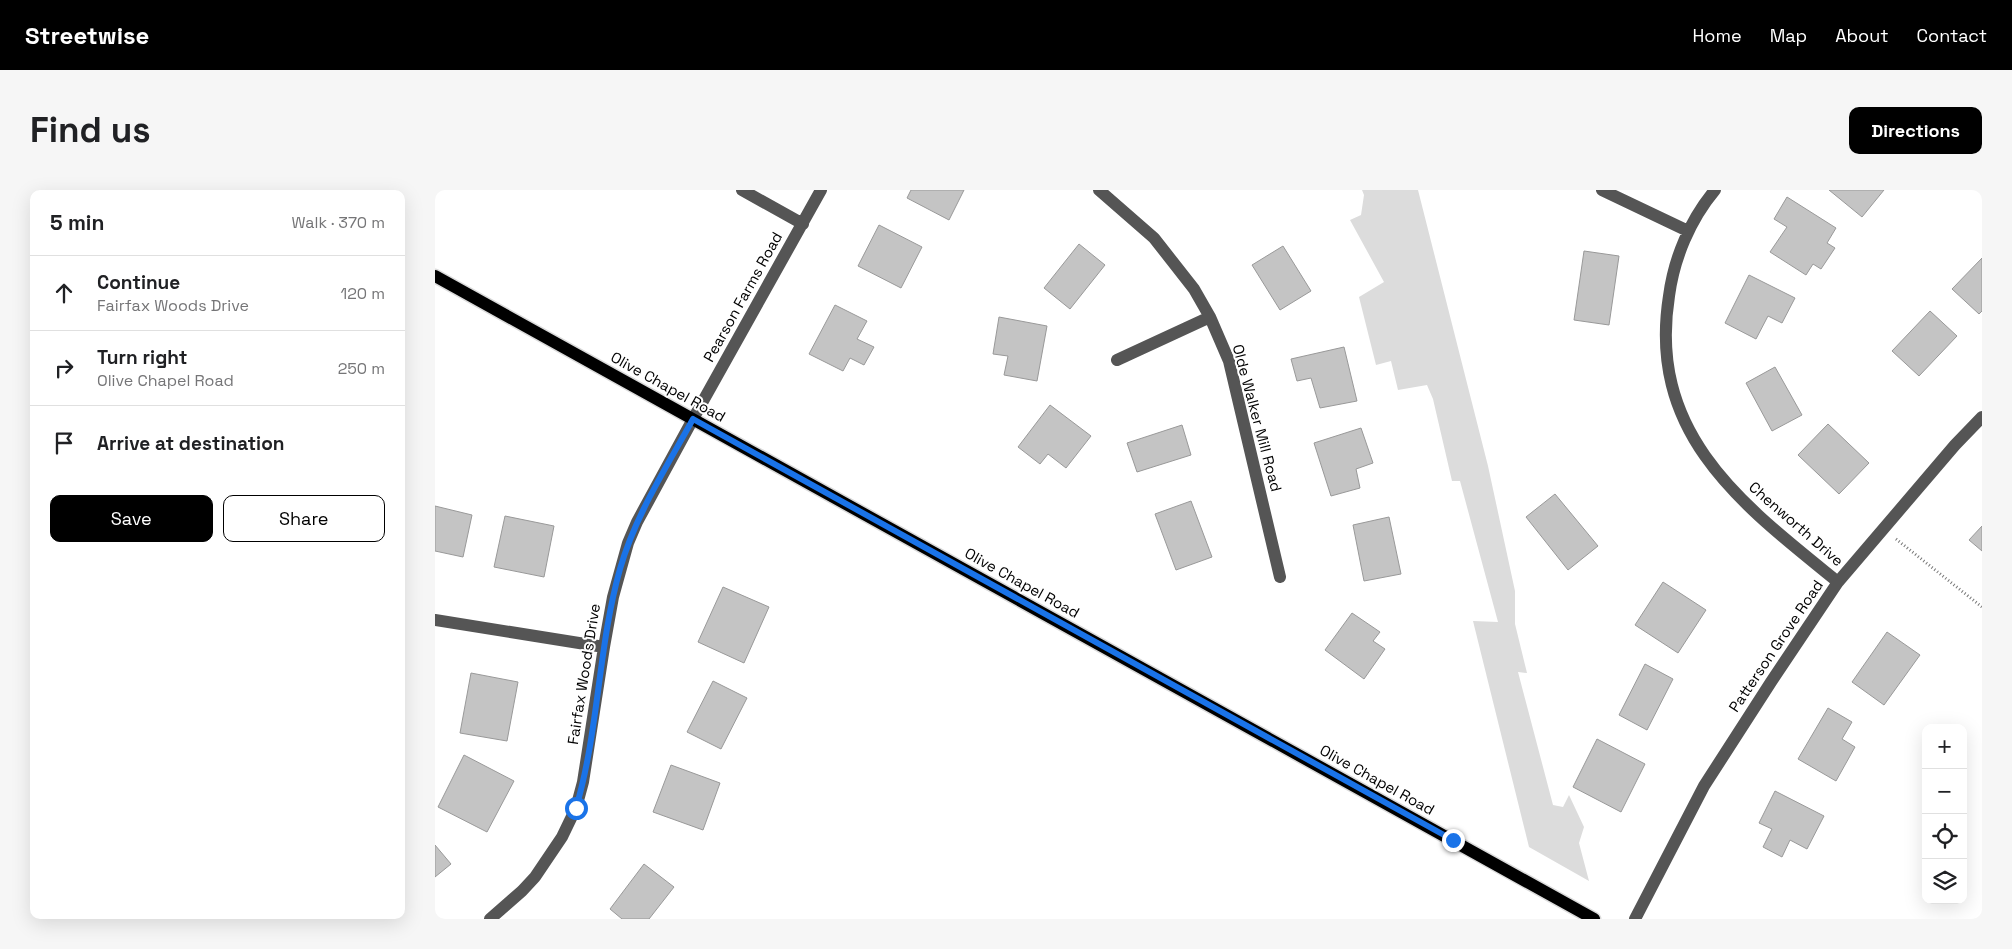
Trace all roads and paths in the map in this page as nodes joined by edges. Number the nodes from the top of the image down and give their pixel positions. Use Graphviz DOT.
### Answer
graph roads {
  1 [pos="742,190"];
  2 [pos="821,190"];
  3 [pos="1099,190"];
  4 [pos="1602,190"];
  5 [pos="1715,190"];
  6 [pos="803,224"];
  7 [pos="1688,232"];
  8 [pos="435,276"];
  9 [pos="1210,317"];
  10 [pos="1117,360"];
  11 [pos="1982,417"];
  12 [pos="693,419"];
  13 [pos="1896,538"];
  14 [pos="1280,577"];
  15 [pos="1838,582"];
  16 [pos="1982,607"];
  17 [pos="435,620"];
  18 [pos="604,647"];
  19 [pos="490,919"];
  20 [pos="1594,919"];
  21 [pos="1635,919"];
  1 -- 6 [label="street"];
  2 -- 6 [label="street, Pearson Farms Road"];
  3 -- 9 [label="street, Olde Walker Mill Road"];
  4 -- 7 [label="street"];
  5 -- 7 [label="street, Chenworth Drive"];
  6 -- 12 [label="street, Pearson Farms Road"];
  7 -- 15 [label="street, Chenworth Drive"];
  8 -- 12 [label="main road, Olive Chapel Road"];
  9 -- 10 [label="street"];
  9 -- 14 [label="street, Olde Walker Mill Road"];
  11 -- 15 [label="street, Patterson Grove Road"];
  12 -- 18 [label="street, Fairfax Woods Drive"];
  12 -- 20 [label="main road, Olive Chapel Road"];
  13 -- 16 [label="path"];
  15 -- 21 [label="street, Patterson Grove Road"];
  17 -- 18 [label="street"];
  18 -- 19 [label="street, Fairfax Woods Drive"];
}
